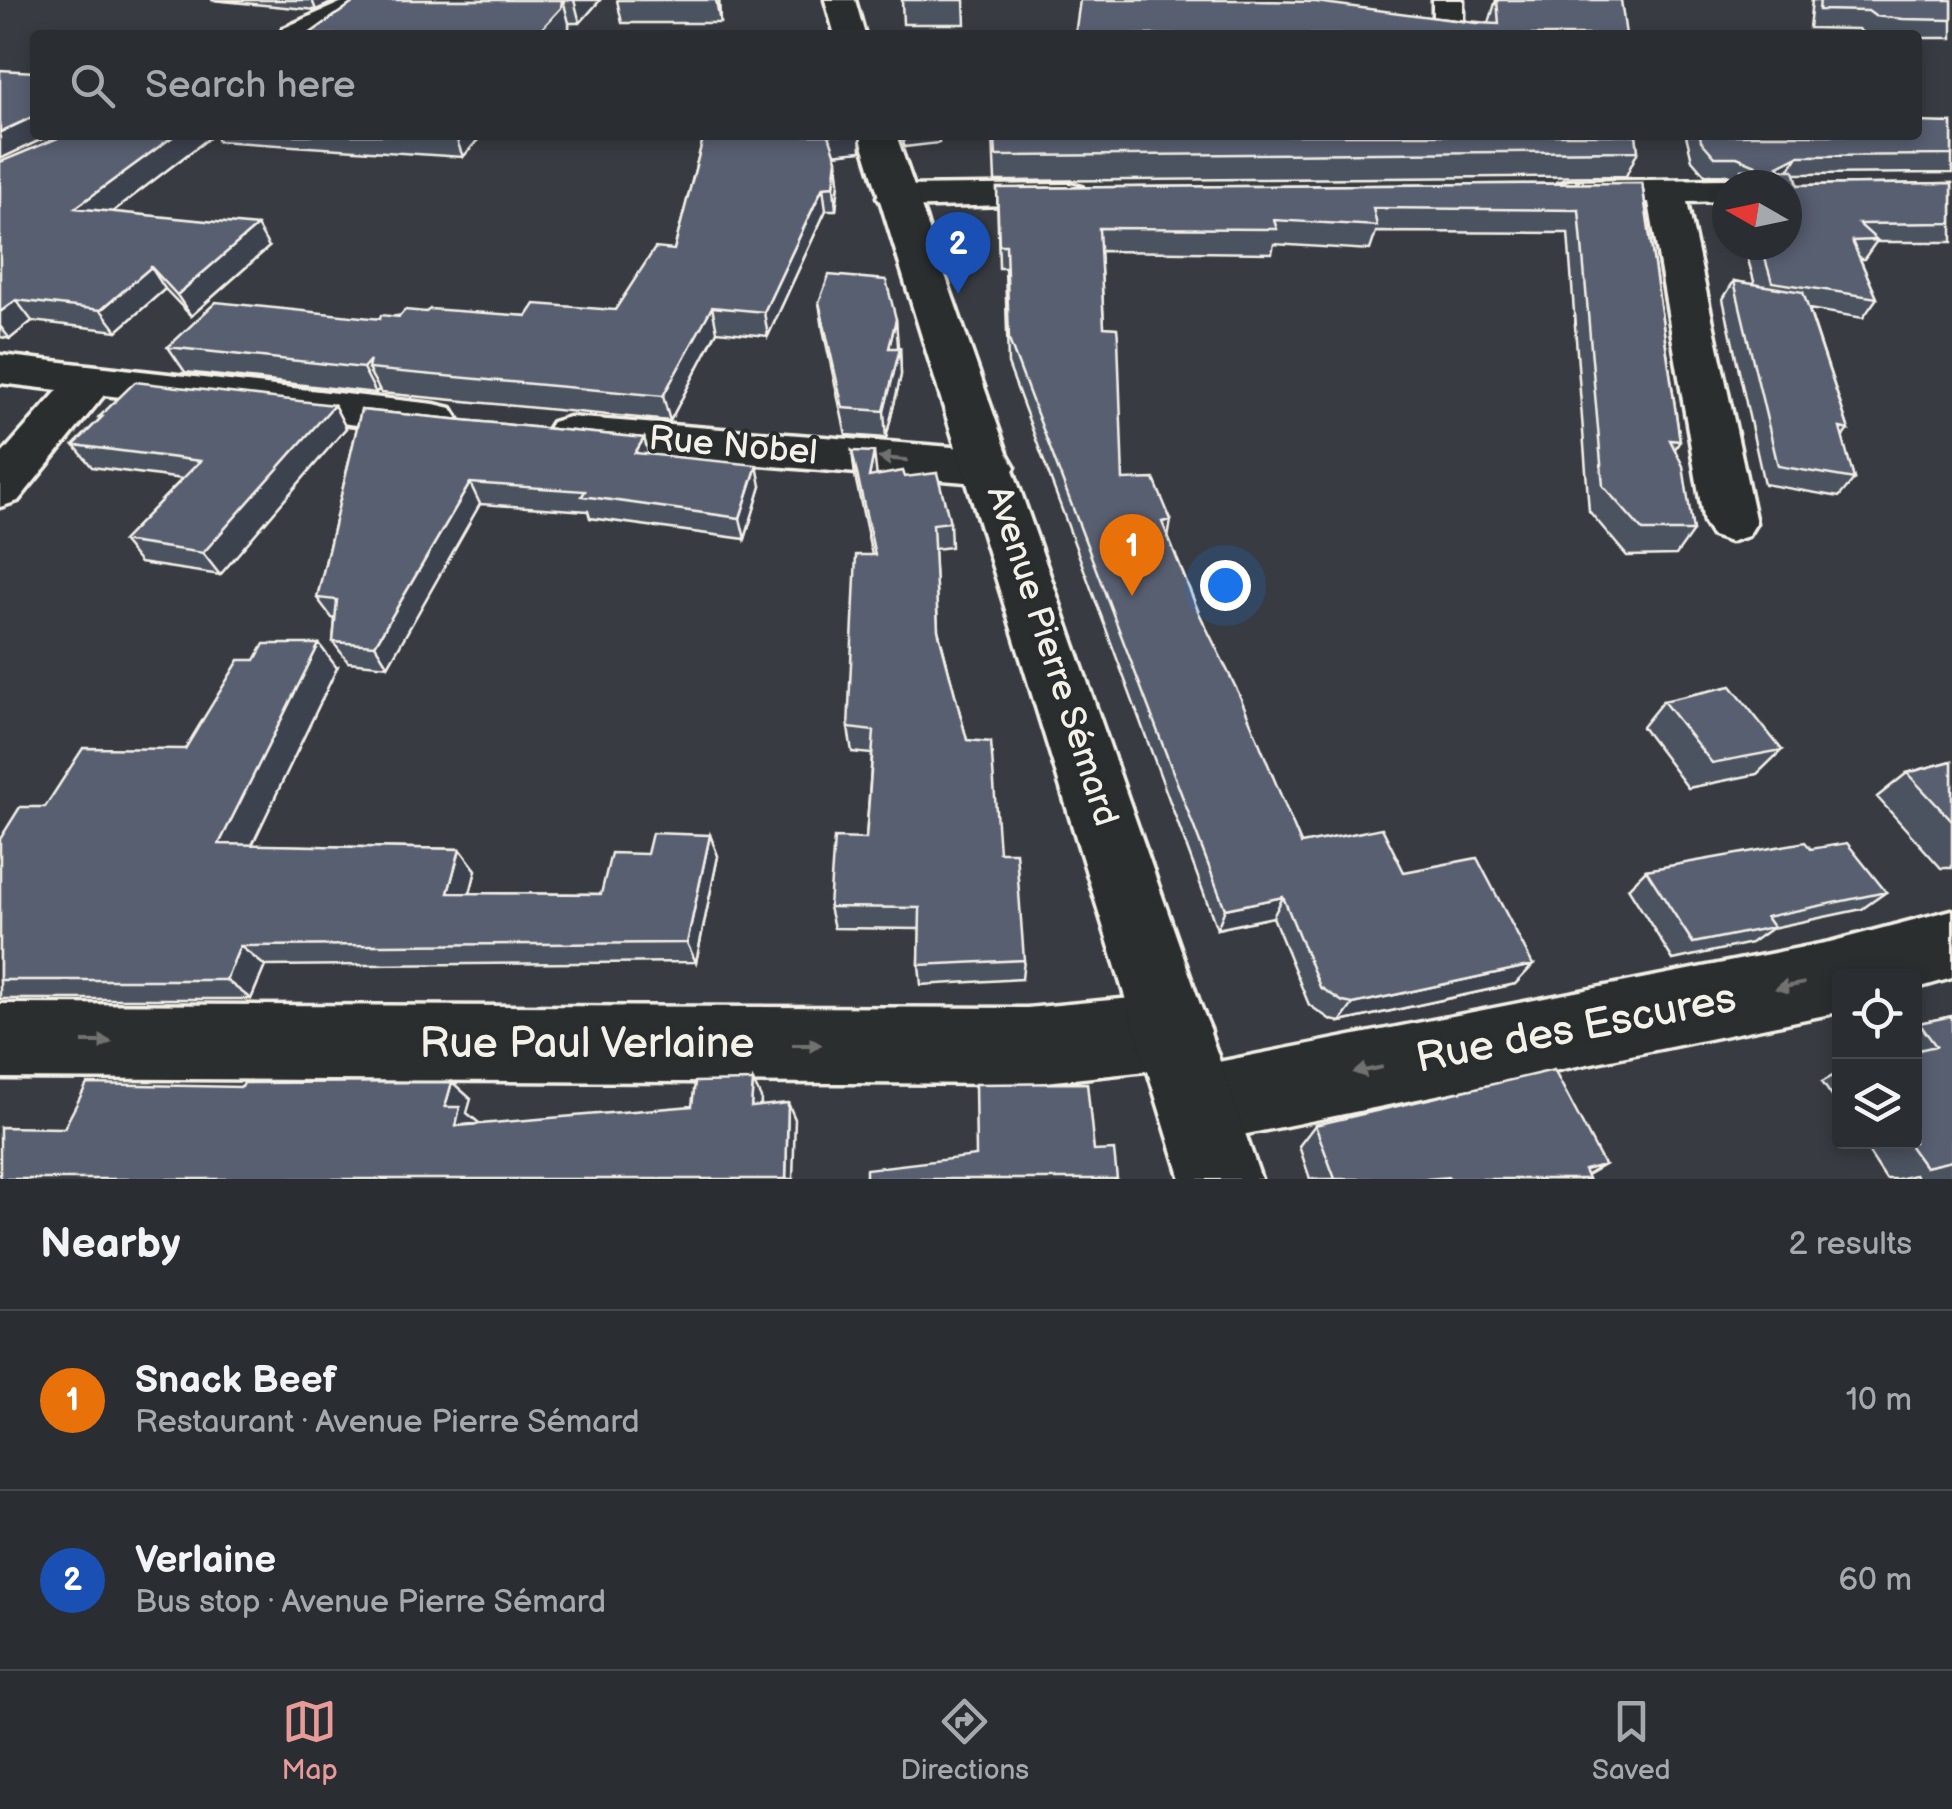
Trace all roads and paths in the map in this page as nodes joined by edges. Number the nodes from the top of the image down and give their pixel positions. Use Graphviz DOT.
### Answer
graph roads {
  1 [pos="371,0"];
  2 [pos="840,0"];
  3 [pos="306,30"];
  4 [pos="849,30"];
  5 [pos="879,140"];
  6 [pos="1712,190"];
  7 [pos="1666,191"];
  8 [pos="1528,192"];
  9 [pos="1113,195"];
  10 [pos="896,196"];
  11 [pos="0,369"];
  12 [pos="92,380"];
  13 [pos="990,467"];
  14 [pos="0,489"];
  15 [pos="1730,523"];
  16 [pos="1952,944"];
  17 [pos="1174,1030"];
  18 [pos="0,1042"];
  19 [pos="1198,1104"];
  20 [pos="1221,1179"];
  1 -- 3 [label="street"];
  2 -- 4 [label="street"];
  5 -- 10 [label="street, Avenue Pierre Sémard"];
  6 -- 7 [label="street"];
  7 -- 8 [label="street"];
  7 -- 15 [label="street"];
  9 -- 10 [label="street"];
  10 -- 13 [label="street, Avenue Pierre Sémard"];
  11 -- 12 [label="street, Rue Nobel"];
  13 -- 12 [label="street, Rue Nobel, one-way"];
  12 -- 14 [label="street"];
  13 -- 17 [label="street, Avenue Pierre Sémard"];
  16 -- 19 [label="street, Rue des Escures, one-way"];
  18 -- 17 [label="street, Rue Paul Verlaine, one-way"];
  17 -- 19 [label="street, Avenue Pierre Sémard"];
  19 -- 20 [label="street, Avenue Pierre Sémard"];
}
